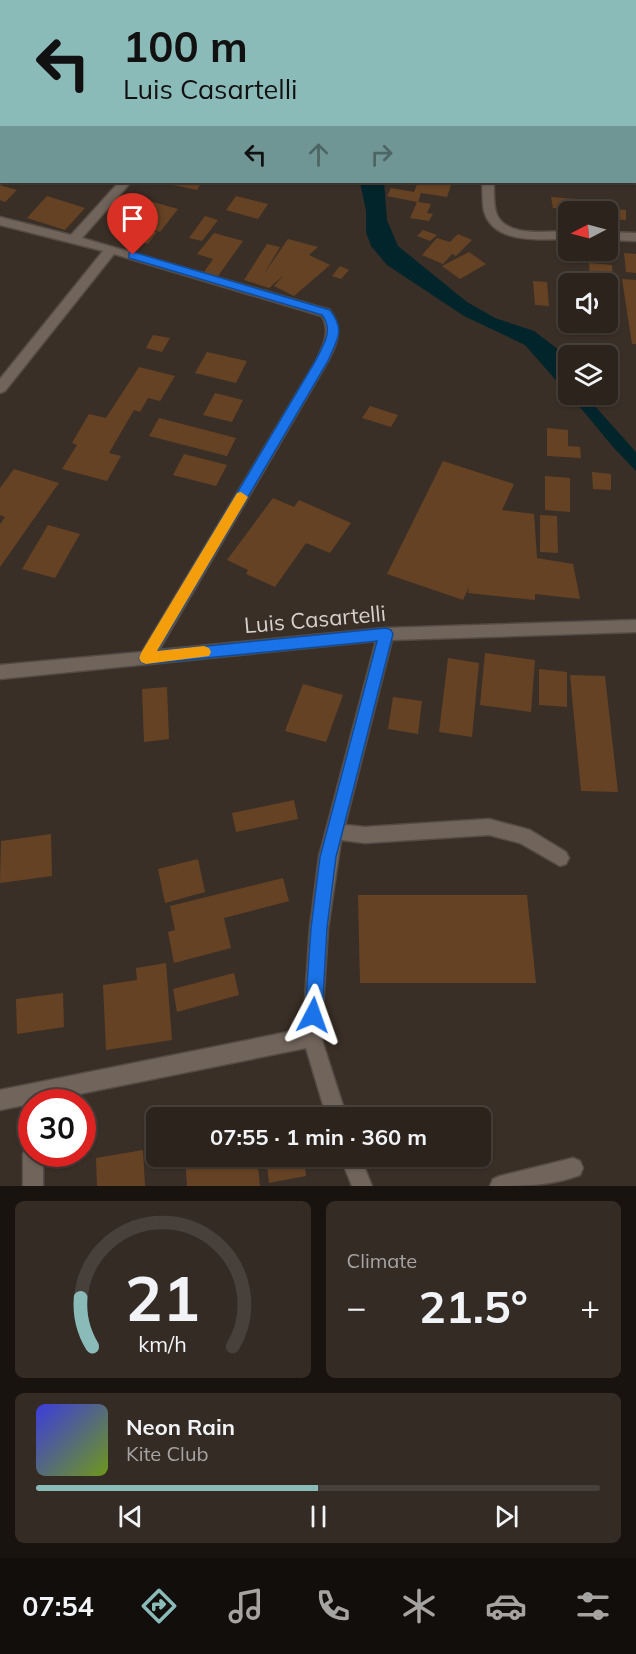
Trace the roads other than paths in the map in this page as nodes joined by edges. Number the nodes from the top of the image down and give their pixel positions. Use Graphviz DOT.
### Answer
graph roads {
  1 [pos="124,183"];
  2 [pos="488,183"];
  3 [pos="0,222"];
  4 [pos="558,235"];
  5 [pos="618,236"];
  6 [pos="636,237"];
  7 [pos="73,240"];
  8 [pos="111,249"];
  9 [pos="0,388"];
  10 [pos="636,626"];
  11 [pos="386,634"];
  12 [pos="146,658"];
  13 [pos="0,672"];
  14 [pos="335,832"];
  15 [pos="560,858"];
  16 [pos="312,1037"];
  17 [pos="75,1089"];
  18 [pos="18,1099"];
  19 [pos="0,1100"];
  20 [pos="334,1107"];
  21 [pos="33,1167"];
  22 [pos="355,1167"];
  23 [pos="573,1168"];
  24 [pos="33,1186"];
  25 [pos="363,1186"];
  26 [pos="500,1186"];
  1 -- 7 [label="street"];
  2 -- 4 [label="street"];
  3 -- 7 [label="street"];
  5 -- 6 [label="street"];
  7 -- 8 [label="street"];
  8 -- 9 [label="street"];
  8 -- 12 [label="street"];
  10 -- 11 [label="street, Luis Casartelli"];
  11 -- 12 [label="street, Luis Casartelli"];
  11 -- 14 [label="street"];
  12 -- 13 [label="street, Luis Casartelli"];
  14 -- 15 [label="street"];
  14 -- 16 [label="street"];
  16 -- 17 [label="street"];
  16 -- 20 [label="street"];
  18 -- 19 [label="street"];
  21 -- 24 [label="street"];
  22 -- 25 [label="street"];
  23 -- 26 [label="street"];
}
